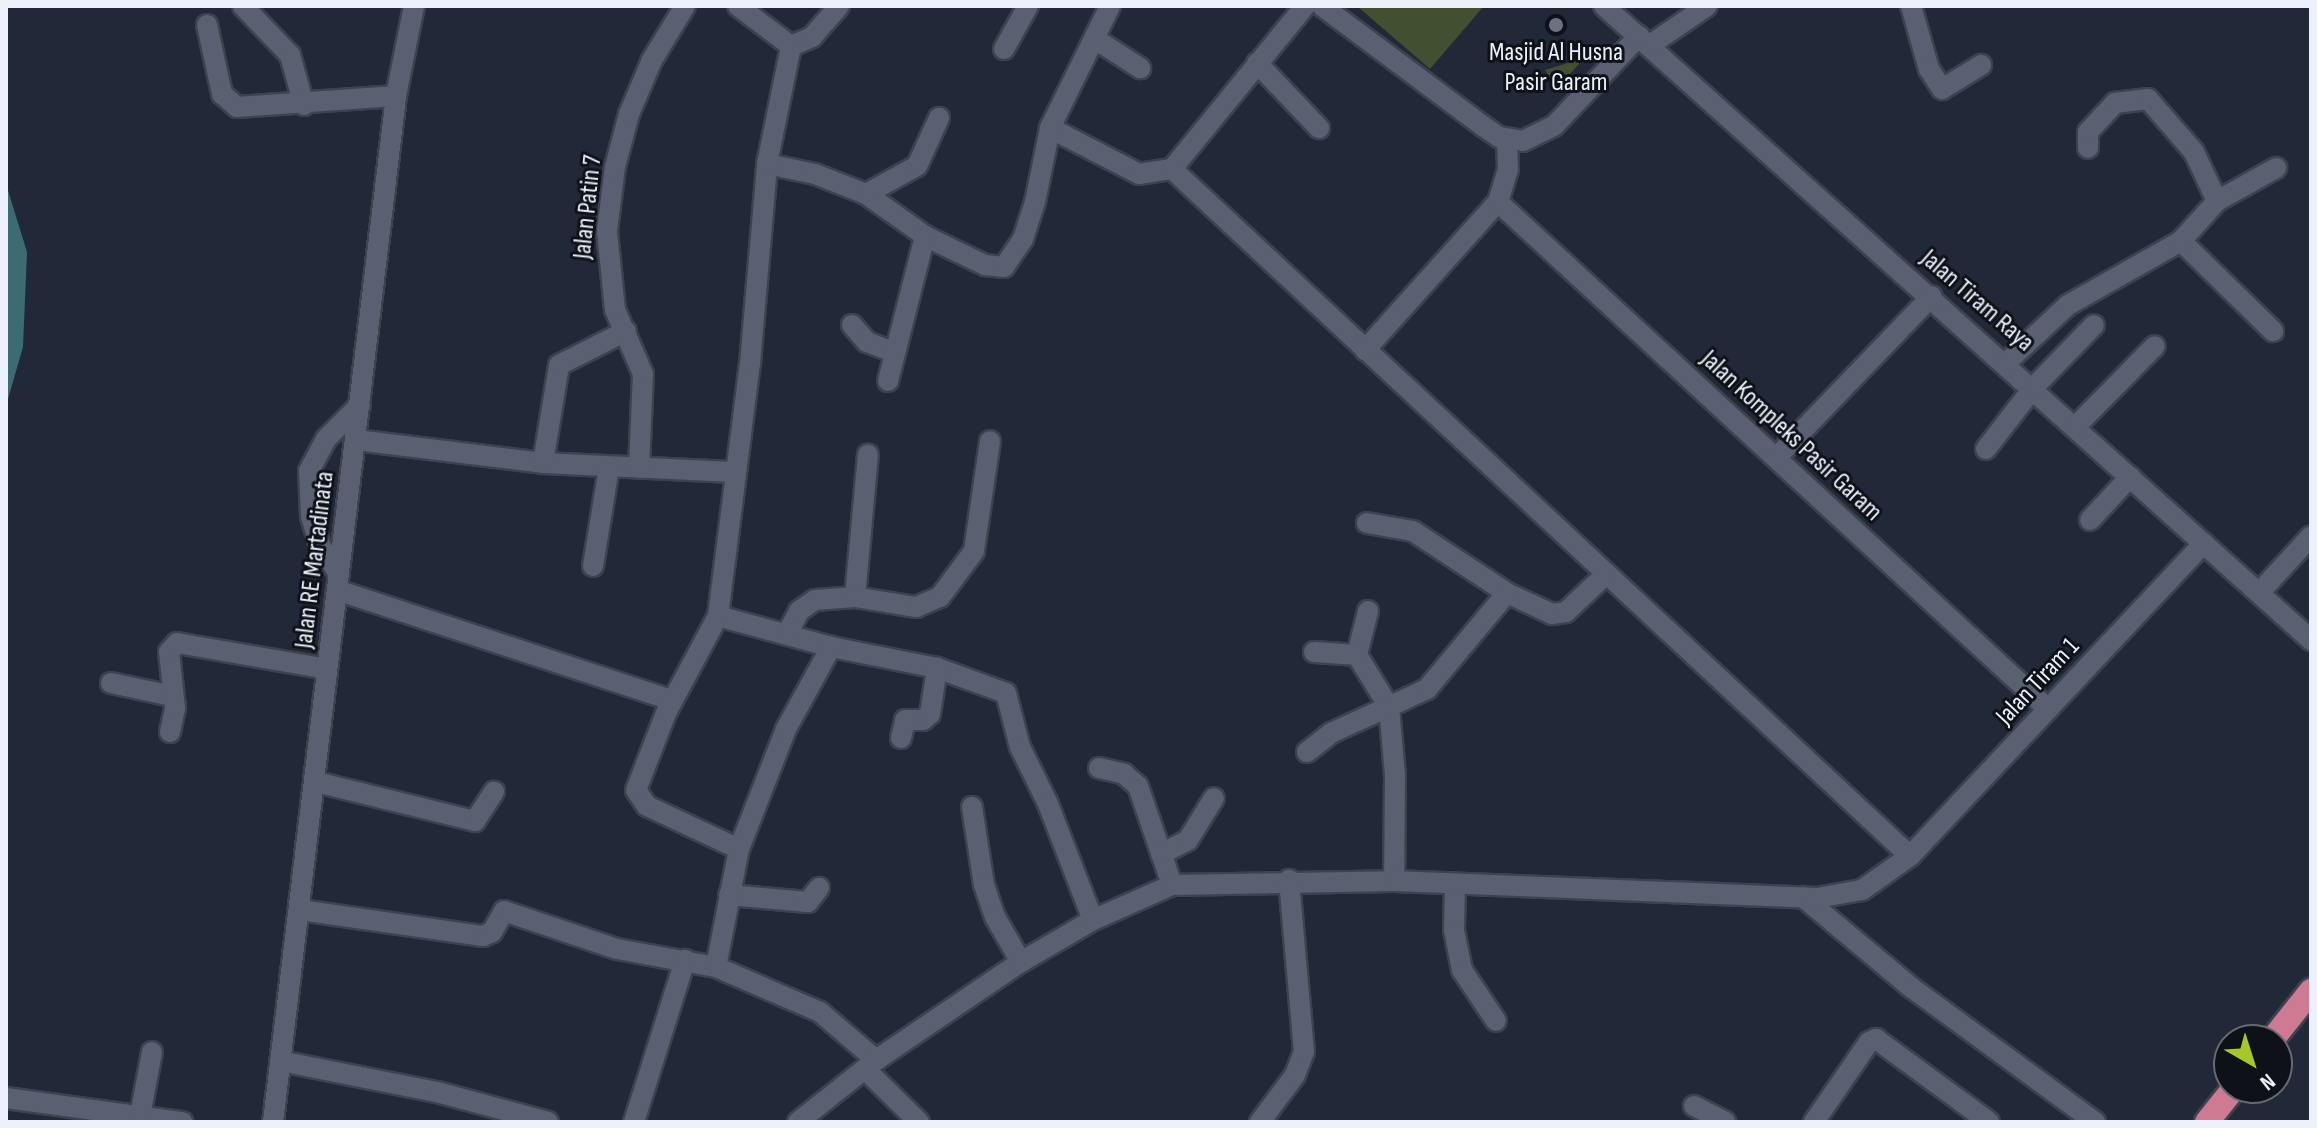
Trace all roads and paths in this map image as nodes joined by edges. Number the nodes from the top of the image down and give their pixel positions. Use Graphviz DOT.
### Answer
graph roads {
  1 [pos="243,6"];
  2 [pos="414,6"];
  3 [pos="685,6"];
  4 [pos="738,6"];
  5 [pos="839,6"];
  6 [pos="1028,6"];
  7 [pos="1110,6"];
  8 [pos="1305,6"];
  9 [pos="1322,6"];
  10 [pos="1604,6"];
  11 [pos="1707,6"];
  12 [pos="1911,6"];
  13 [pos="207,25"];
  14 [pos="1095,39"];
  15 [pos="1645,41"];
  16 [pos="791,46"];
  17 [pos="1004,49"];
  18 [pos="1257,63"];
  19 [pos="1981,65"];
  20 [pos="1140,68"];
  21 [pos="396,96"];
  22 [pos="304,105"];
  23 [pos="939,118"];
  24 [pos="1050,128"];
  25 [pos="1319,128"];
  26 [pos="1539,137"];
  27 [pos="1507,139"];
  28 [pos="2088,148"];
  29 [pos="767,164"];
  30 [pos="2276,168"];
  31 [pos="1172,169"];
  32 [pos="1508,170"];
  33 [pos="866,194"];
  34 [pos="2217,201"];
  35 [pos="1498,202"];
  36 [pos="925,236"];
  37 [pos="2181,241"];
  38 [pos="1932,296"];
  39 [pos="852,325"];
  40 [pos="2094,325"];
  41 [pos="626,331"];
  42 [pos="2273,331"];
  43 [pos="2155,346"];
  44 [pos="1365,350"];
  45 [pos="893,352"];
  46 [pos="2007,362"];
  47 [pos="888,381"];
  48 [pos="2034,387"];
  49 [pos="360,405"];
  50 [pos="2076,426"];
  51 [pos="356,440"];
  52 [pos="990,441"];
  53 [pos="1986,449"];
  54 [pos="868,455"];
  55 [pos="1777,457"];
  56 [pos="543,463"];
  57 [pos="609,467"];
  58 [pos="639,468"];
  59 [pos="733,472"];
  60 [pos="2130,477"];
  61 [pos="2090,520"];
  62 [pos="1367,523"];
  63 [pos="2311,536"];
  64 [pos="2204,543"];
  65 [pos="593,566"];
  66 [pos="1604,576"];
  67 [pos="338,582"];
  68 [pos="1507,593"];
  69 [pos="2259,593"];
  70 [pos="855,597"];
  71 [pos="1368,611"];
  72 [pos="718,616"];
  73 [pos="787,634"];
  74 [pos="2311,640"];
  75 [pos="831,647"];
  76 [pos="1314,652"];
  77 [pos="1357,655"];
  78 [pos="937,668"];
  79 [pos="327,669"];
  80 [pos="111,683"];
  81 [pos="172,696"];
  82 [pos="672,700"];
  83 [pos="1389,707"];
  84 [pos="2048,709"];
  85 [pos="170,732"];
  86 [pos="901,738"];
  87 [pos="1307,752"];
  88 [pos="1099,768"];
  89 [pos="316,782"];
  90 [pos="494,792"];
  91 [pos="1214,798"];
  92 [pos="972,807"];
  93 [pos="739,849"];
  94 [pos="1161,854"];
  95 [pos="1910,856"];
  96 [pos="1289,880"];
  97 [pos="1394,881"];
  98 [pos="1172,885"];
  99 [pos="1455,885"];
  100 [pos="819,888"];
  101 [pos="729,895"];
  102 [pos="1803,897"];
  103 [pos="300,910"];
  104 [pos="1093,920"];
  105 [pos="685,960"];
  106 [pos="1021,962"];
  107 [pos="716,967"];
  108 [pos="2311,991"];
  109 [pos="1496,1021"];
  110 [pos="2285,1024"];
  111 [pos="152,1052"];
  112 [pos="280,1061"];
  113 [pos="871,1065"];
  114 [pos="6,1098"];
  115 [pos="2221,1104"];
  116 [pos="1694,1106"];
  117 [pos="1960,1114"];
  118 [pos="140,1116"];
  119 [pos="182,1122"];
  120 [pos="273,1122"];
  121 [pos="548,1122"];
  122 [pos="634,1122"];
  123 [pos="798,1122"];
  124 [pos="919,1122"];
  125 [pos="1260,1122"];
  126 [pos="1725,1122"];
  127 [pos="1814,1122"];
  128 [pos="1989,1122"];
  129 [pos="2095,1122"];
  130 [pos="2207,1122"];
  1 -- 22 [label="street"];
  2 -- 21 [label="street, Jalan RE Martadinata"];
  3 -- 41 [label="street, Jalan Patin 7"];
  4 -- 16 [label="street"];
  5 -- 16 [label="street"];
  6 -- 17 [label="street"];
  7 -- 14 [label="street"];
  8 -- 18 [label="street"];
  9 -- 27 [label="street"];
  10 -- 15 [label="street, Jalan Tiram Raya"];
  11 -- 15 [label="street"];
  12 -- 19 [label="street"];
  13 -- 22 [label="street"];
  14 -- 20 [label="street"];
  14 -- 24 [label="street"];
  15 -- 26 [label="street"];
  15 -- 38 [label="street, Jalan Tiram Raya"];
  16 -- 29 [label="street"];
  18 -- 25 [label="street"];
  18 -- 31 [label="street"];
  21 -- 22 [label="street"];
  21 -- 49 [label="street, Jalan RE Martadinata"];
  23 -- 33 [label="street"];
  24 -- 31 [label="street"];
  24 -- 36 [label="street"];
  26 -- 27 [label="street"];
  26 -- 32 [label="street"];
  27 -- 32 [label="street"];
  28 -- 34 [label="street"];
  29 -- 33 [label="street"];
  29 -- 59 [label="street"];
  30 -- 34 [label="street"];
  31 -- 44 [label="street"];
  32 -- 35 [label="street"];
  33 -- 36 [label="street"];
  34 -- 37 [label="street"];
  35 -- 44 [label="street"];
  35 -- 55 [label="street, Jalan Kompleks Pasir Garam"];
  36 -- 45 [label="street"];
  37 -- 42 [label="street"];
  37 -- 46 [label="street"];
  38 -- 46 [label="street, Jalan Tiram Raya"];
  38 -- 55 [label="street"];
  39 -- 45 [label="street"];
  40 -- 48 [label="street"];
  41 -- 56 [label="street"];
  41 -- 58 [label="street, Jalan Patin 7"];
  43 -- 50 [label="street"];
  44 -- 66 [label="street"];
  45 -- 47 [label="street"];
  46 -- 48 [label="street, Jalan Tiram Raya"];
  48 -- 50 [label="street, Jalan Tiram Raya"];
  48 -- 53 [label="street"];
  49 -- 51 [label="street, Jalan RE Martadinata"];
  49 -- 67 [label="street"];
  50 -- 60 [label="street, Jalan Tiram Raya"];
  51 -- 56 [label="street"];
  51 -- 67 [label="street, Jalan RE Martadinata"];
  52 -- 70 [label="street"];
  54 -- 70 [label="street"];
  55 -- 84 [label="street, Jalan Kompleks Pasir Garam"];
  56 -- 57 [label="street"];
  57 -- 58 [label="street"];
  57 -- 65 [label="street"];
  58 -- 59 [label="street"];
  59 -- 72 [label="street"];
  60 -- 61 [label="street"];
  60 -- 64 [label="street, Jalan Tiram Raya"];
  62 -- 68 [label="street"];
  63 -- 69 [label="street"];
  64 -- 69 [label="street, Jalan Tiram Raya"];
  64 -- 84 [label="street, Jalan Tiram 1"];
  66 -- 68 [label="street"];
  66 -- 95 [label="street"];
  67 -- 79 [label="street, Jalan RE Martadinata"];
  67 -- 82 [label="street"];
  68 -- 83 [label="street"];
  69 -- 74 [label="street, Jalan Tiram Raya"];
  70 -- 73 [label="street"];
  71 -- 77 [label="street"];
  72 -- 73 [label="street"];
  72 -- 82 [label="street"];
  73 -- 75 [label="street"];
  75 -- 78 [label="street"];
  75 -- 93 [label="street"];
  76 -- 77 [label="street"];
  77 -- 83 [label="street"];
  78 -- 86 [label="street"];
  78 -- 104 [label="street"];
  79 -- 81 [label="street"];
  79 -- 89 [label="street, Jalan RE Martadinata"];
  80 -- 81 [label="street"];
  81 -- 85 [label="street"];
  82 -- 93 [label="street"];
  83 -- 87 [label="street"];
  83 -- 97 [label="street"];
  84 -- 95 [label="street, Jalan Tiram 1"];
  88 -- 94 [label="street"];
  89 -- 90 [label="street"];
  89 -- 103 [label="street, Jalan RE Martadinata"];
  91 -- 94 [label="street"];
  92 -- 106 [label="street"];
  93 -- 101 [label="street"];
  94 -- 98 [label="street"];
  95 -- 102 [label="street, Jalan Tiram 1"];
  96 -- 97 [label="street, Jalan Tiram 1"];
  96 -- 98 [label="street, Jalan Tiram 1"];
  96 -- 125 [label="street"];
  97 -- 99 [label="street, Jalan Tiram 1"];
  98 -- 104 [label="street"];
  99 -- 102 [label="street, Jalan Tiram 1"];
  99 -- 109 [label="street"];
  100 -- 101 [label="street"];
  101 -- 107 [label="street"];
  102 -- 129 [label="street"];
  103 -- 105 [label="street"];
  103 -- 112 [label="street, Jalan RE Martadinata"];
  104 -- 106 [label="street"];
  105 -- 107 [label="street"];
  105 -- 122 [label="street"];
  106 -- 113 [label="street"];
  107 -- 113 [label="street"];
  108 -- 110 [label="highway"];
  111 -- 118 [label="street"];
  112 -- 120 [label="street, Jalan RE Martadinata"];
  112 -- 121 [label="street"];
  113 -- 123 [label="street"];
  113 -- 124 [label="street"];
  114 -- 118 [label="street"];
  115 -- 130 [label="highway"];
  116 -- 126 [label="street"];
  117 -- 127 [label="street"];
  117 -- 128 [label="street"];
  118 -- 119 [label="street"];
}
